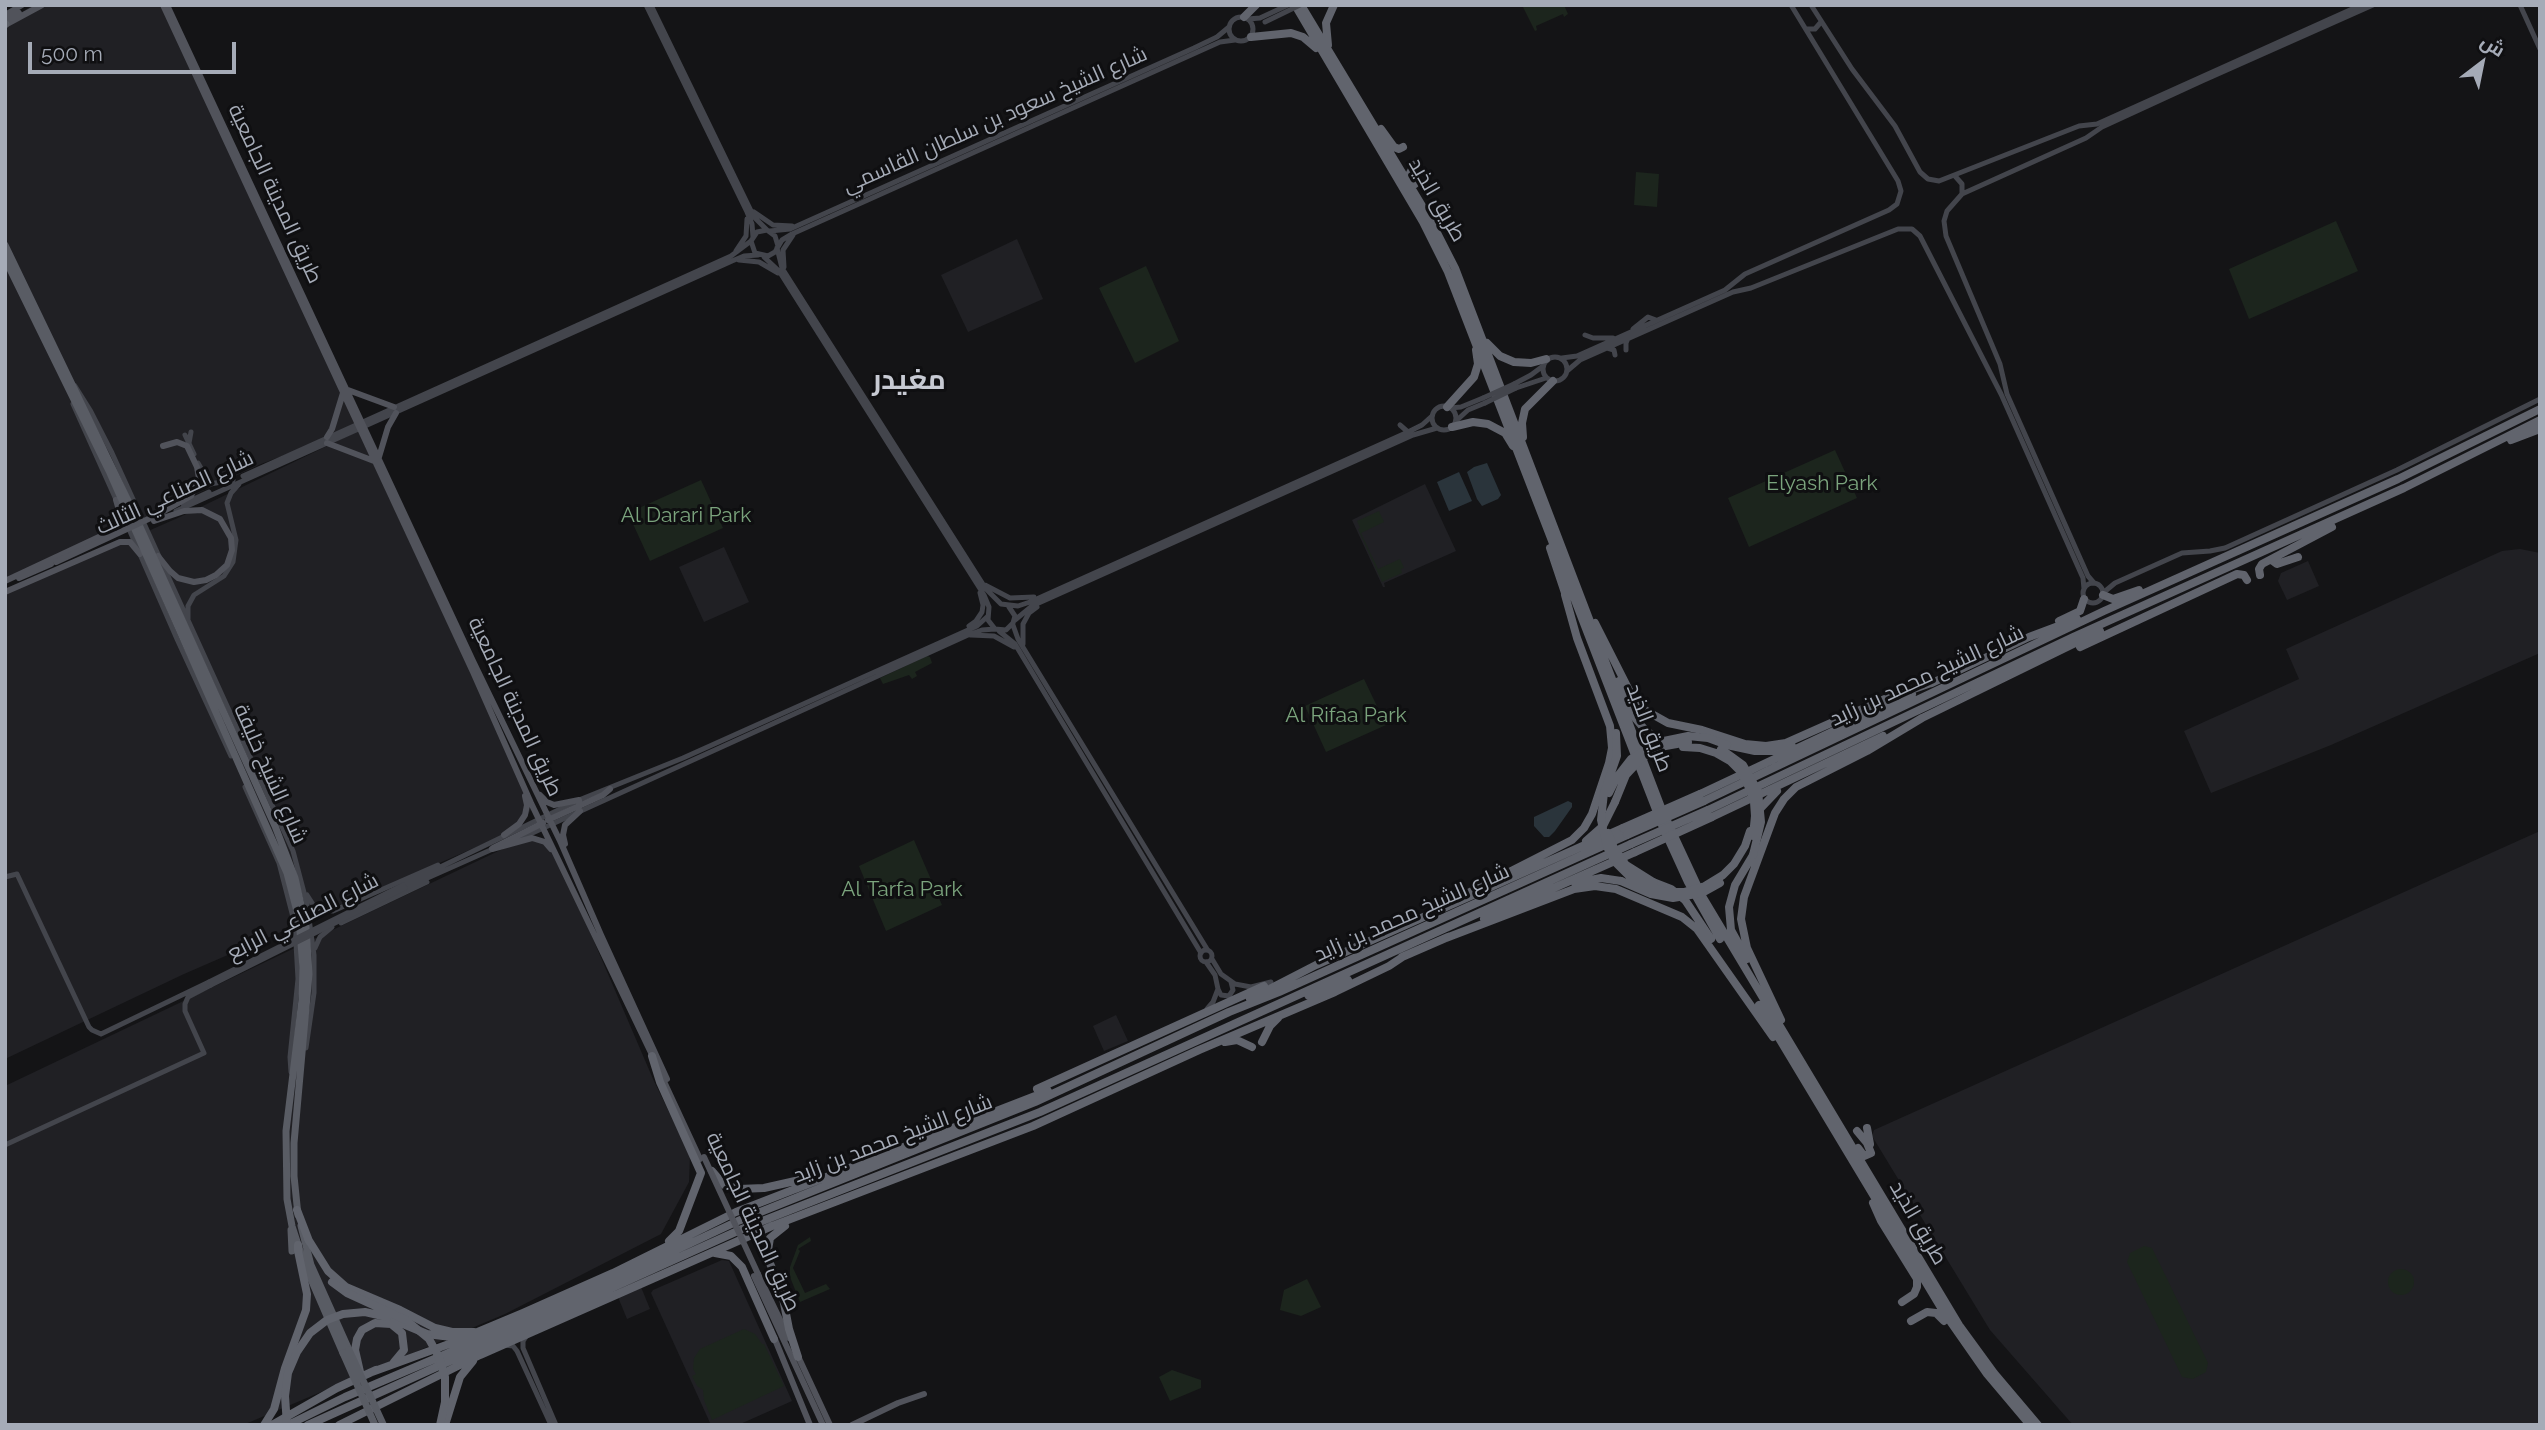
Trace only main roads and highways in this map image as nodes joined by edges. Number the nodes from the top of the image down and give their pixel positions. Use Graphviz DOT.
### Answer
graph roads {
  1 [pos="21,5"];
  2 [pos="35,5"];
  3 [pos="42,5"];
  4 [pos="165,5"];
  5 [pos="646,5"];
  6 [pos="651,5"];
  7 [pos="1256,5"];
  8 [pos="1287,5"];
  9 [pos="1295,5"];
  10 [pos="1301,5"];
  11 [pos="1334,5"];
  12 [pos="1791,5"];
  13 [pos="1811,5"];
  14 [pos="2361,5"];
  15 [pos="2373,5"];
  16 [pos="2520,5"];
  17 [pos="1246,18"];
  18 [pos="1264,19"];
  19 [pos="5,20"];
  20 [pos="1821,22"];
  21 [pos="1229,27"];
  22 [pos="1806,29"];
  23 [pos="1252,34"];
  24 [pos="1235,40"];
  25 [pos="2540,49"];
  26 [pos="187,56"];
  27 [pos="199,71"];
  28 [pos="1147,71"];
  29 [pos="1361,110"];
  30 [pos="2095,127"];
  31 [pos="1403,146"];
  32 [pos="1414,165"];
  33 [pos="1954,176"];
  34 [pos="1962,194"];
  35 [pos="862,199"];
  36 [pos="748,209"];
  37 [pos="1430,219"];
  38 [pos="802,224"];
  39 [pos="768,231"];
  40 [pos="796,232"];
  41 [pos="752,239"];
  42 [pos="5,245"];
  43 [pos="777,247"];
  44 [pos="761,256"];
  45 [pos="731,258"];
  46 [pos="5,259"];
  47 [pos="288,275"];
  48 [pos="784,275"];
  49 [pos="297,282"];
  50 [pos="660,290"];
  51 [pos="1472,322"];
  52 [pos="1584,335"];
  53 [pos="1626,337"];
  54 [pos="1614,340"];
  55 [pos="1580,346"];
  56 [pos="1608,348"];
  57 [pos="1626,350"];
  58 [pos="1580,355"];
  59 [pos="1615,355"];
  60 [pos="1562,358"];
  61 [pos="1545,363"];
  62 [pos="476,371"];
  63 [pos="1567,371"];
  64 [pos="846,372"];
  65 [pos="64,379"];
  66 [pos="1550,379"];
  67 [pos="468,380"];
  68 [pos="73,384"];
  69 [pos="1515,386"];
  70 [pos="345,391"];
  71 [pos="2540,399"];
  72 [pos="1484,400"];
  73 [pos="1448,407"];
  74 [pos="2540,409"];
  75 [pos="395,410"];
  76 [pos="1432,416"];
  77 [pos="2540,422"];
  78 [pos="1454,424"];
  79 [pos="361,425"];
  80 [pos="1400,425"];
  81 [pos="1437,428"];
  82 [pos="2540,429"];
  83 [pos="1392,431"];
  84 [pos="1408,432"];
  85 [pos="188,433"];
  86 [pos="1392,439"];
  87 [pos="327,440"];
  88 [pos="2498,443"];
  89 [pos="163,446"];
  90 [pos="377,460"];
  91 [pos="1525,461"];
  92 [pos="248,478"];
  93 [pos="1302,479"];
  94 [pos="233,480"];
  95 [pos="915,485"];
  96 [pos="1531,485"];
  97 [pos="1291,489"];
  98 [pos="925,493"];
  99 [pos="116,500"];
  100 [pos="181,507"];
  101 [pos="2363,508"];
  102 [pos="403,521"];
  103 [pos="1207,522"];
  104 [pos="1197,532"];
  105 [pos="415,536"];
  106 [pos="2065,537"];
  107 [pos="2074,544"];
  108 [pos="140,554"];
  109 [pos="158,556"];
  110 [pos="2298,557"];
  111 [pos="2274,558"];
  112 [pos="2260,575"];
  113 [pos="2247,580"];
  114 [pos="979,583"];
  115 [pos="2115,583"];
  116 [pos="2166,583"];
  117 [pos="2096,584"];
  118 [pos="1577,585"];
  119 [pos="5,587"];
  120 [pos="2084,594"];
  121 [pos="2103,594"];
  122 [pos="1565,595"];
  123 [pos="1045,598"];
  124 [pos="1004,605"];
  125 [pos="2104,611"];
  126 [pos="989,613"];
  127 [pos="169,621"];
  128 [pos="1014,622"];
  129 [pos="2109,623"];
  130 [pos="997,630"];
  131 [pos="966,633"];
  132 [pos="193,635"];
  133 [pos="1602,637"];
  134 [pos="2029,637"];
  135 [pos="1021,650"];
  136 [pos="195,665"];
  137 [pos="887,666"];
  138 [pos="211,673"];
  139 [pos="2016,673"];
  140 [pos="877,676"];
  141 [pos="1934,682"];
  142 [pos="1055,711"];
  143 [pos="226,718"];
  144 [pos="1065,718"];
  145 [pos="1923,718"];
  146 [pos="1822,736"];
  147 [pos="713,745"];
  148 [pos="1083,756"];
  149 [pos="698,757"];
  150 [pos="1095,766"];
  151 [pos="1815,770"];
  152 [pos="519,774"];
  153 [pos="534,788"];
  154 [pos="610,789"];
  155 [pos="266,793"];
  156 [pos="579,800"];
  157 [pos="1706,805"];
  158 [pos="580,811"];
  159 [pos="262,814"];
  160 [pos="546,821"];
  161 [pos="531,822"];
  162 [pos="504,835"];
  163 [pos="548,837"];
  164 [pos="1629,840"];
  165 [pos="494,847"];
  166 [pos="289,860"];
  167 [pos="559,860"];
  168 [pos="1550,860"];
  169 [pos="457,862"];
  170 [pos="278,863"];
  171 [pos="571,867"];
  172 [pos="5,877"];
  173 [pos="1159,883"];
  174 [pos="303,885"];
  175 [pos="1168,889"];
  176 [pos="1530,899"];
  177 [pos="1432,913"];
  178 [pos="1446,937"];
  179 [pos="1204,951"];
  180 [pos="314,955"];
  181 [pos="1209,960"];
  182 [pos="1316,965"];
  183 [pos="1231,982"];
  184 [pos="1271,982"];
  185 [pos="210,983"];
  186 [pos="1218,989"];
  187 [pos="1766,992"];
  188 [pos="1752,1005"];
  189 [pos="1284,1007"];
  190 [pos="1229,1012"];
  191 [pos="1200,1015"];
  192 [pos="1262,1042"];
  193 [pos="1252,1047"];
  194 [pos="1199,1050"];
  195 [pos="652,1056"];
  196 [pos="295,1081"];
  197 [pos="1078,1082"];
  198 [pos="1811,1086"];
  199 [pos="282,1094"];
  200 [pos="289,1106"];
  201 [pos="977,1117"];
  202 [pos="1840,1126"];
  203 [pos="1867,1128"];
  204 [pos="1857,1131"];
  205 [pos="918,1139"];
  206 [pos="5,1145"];
  207 [pos="702,1158"];
  208 [pos="1854,1164"];
  209 [pos="862,1181"];
  210 [pos="1881,1194"];
  211 [pos="297,1210"];
  212 [pos="813,1211"];
  213 [pos="767,1228"];
  214 [pos="308,1238"];
  215 [pos="295,1248"];
  216 [pos="708,1254"];
  217 [pos="756,1275"];
  218 [pos="596,1280"];
  219 [pos="632,1288"];
  220 [pos="1902,1301"];
  221 [pos="583,1303"];
  222 [pos="427,1319"];
  223 [pos="1911,1321"];
  224 [pos="447,1331"];
  225 [pos="481,1332"];
  226 [pos="531,1332"];
  227 [pos="468,1337"];
  228 [pos="774,1339"];
  229 [pos="1963,1342"];
  230 [pos="499,1346"];
  231 [pos="428,1352"];
  232 [pos="350,1353"];
  233 [pos="480,1355"];
  234 [pos="798,1357"];
  235 [pos="525,1366"];
  236 [pos="372,1372"];
  237 [pos="360,1375"];
  238 [pos="535,1377"];
  239 [pos="794,1385"];
  240 [pos="370,1386"];
  241 [pos="924,1394"];
  242 [pos="818,1413"];
  243 [pos="370,1414"];
  244 [pos="353,1416"];
  245 [pos="383,1424"];
  246 [pos="264,1425"];
  247 [pos="272,1425"];
  248 [pos="287,1425"];
  249 [pos="308,1425"];
  250 [pos="331,1425"];
  251 [pos="339,1425"];
  252 [pos="374,1425"];
  253 [pos="443,1425"];
  254 [pos="551,1425"];
  255 [pos="556,1425"];
  256 [pos="810,1425"];
  257 [pos="822,1425"];
  258 [pos="830,1425"];
  259 [pos="852,1425"];
  260 [pos="2030,1425"];
  261 [pos="2038,1425"];
  1 -- 19 [label="main road"];
  2 -- 19 [label="main road"];
  3 -- 19 [label="main road"];
  4 -- 26 [label="main road, طريق المدينة الجامعية"];
  4 -- 27 [label="main road, طريق المدينة الجامعية"];
  5 -- 36 [label="main road"];
  6 -- 36 [label="main road"];
  7 -- 17 [label="highway"];
  8 -- 18 [label="main road"];
  9 -- 29 [label="highway, طريق الذيد"];
  10 -- 18 [label="main road, bridge"];
  10 -- 29 [label="highway, طريق الذيد"];
  11 -- 29 [label="highway"];
  12 -- 22 [label="main road"];
  13 -- 20 [label="main road"];
  14 -- 30 [label="main road"];
  15 -- 30 [label="main road"];
  16 -- 25 [label="main road"];
  17 -- 18 [label="main road"];
  17 -- 21 [label="main road"];
  17 -- 23 [label="main road"];
  18 -- 23 [label="main road"];
  20 -- 22 [label="main road"];
  20 -- 33 [label="main road"];
  21 -- 24 [label="main road"];
  21 -- 28 [label="main road, شارع الشيخ سعود بن سلطان القاسمي"];
  22 -- 53 [label="main road"];
  23 -- 24 [label="main road"];
  23 -- 29 [label="highway"];
  24 -- 28 [label="main road, شارع الشيخ سعود بن سلطان القاسمي"];
  26 -- 27 [label="main road"];
  26 -- 47 [label="main road, طريق المدينة الجامعية"];
  27 -- 49 [label="main road, طريق المدينة الجامعية"];
  28 -- 35 [label="main road, شارع الشيخ سعود بن سلطان القاسمي"];
  29 -- 31 [label="highway"];
  29 -- 37 [label="highway, طريق الذيد"];
  29 -- 51 [label="highway, طريق الذيد"];
  30 -- 33 [label="main road"];
  30 -- 34 [label="main road"];
  32 -- 37 [label="highway"];
  33 -- 34 [label="main road"];
  34 -- 107 [label="main road"];
  35 -- 38 [label="main road, شارع الشيخ سعود بن سلطان القاسمي"];
  35 -- 40 [label="main road, شارع الشيخ سعود بن سلطان القاسمي"];
  36 -- 38 [label="main road"];
  36 -- 39 [label="main road"];
  36 -- 41 [label="main road"];
  36 -- 45 [label="main road"];
  37 -- 51 [label="highway, طريق الذيد"];
  38 -- 39 [label="main road, شارع الشيخ سعود بن سلطان القاسمي"];
  39 -- 41 [label="main road"];
  39 -- 43 [label="main road"];
  40 -- 43 [label="main road, شارع الشيخ سعود بن سلطان القاسمي"];
  40 -- 48 [label="main road"];
  41 -- 44 [label="main road"];
  41 -- 45 [label="main road"];
  42 -- 68 [label="highway, شارع الشيخ خليفة"];
  43 -- 44 [label="main road"];
  43 -- 48 [label="main road"];
  44 -- 45 [label="main road"];
  44 -- 48 [label="main road"];
  45 -- 48 [label="main road"];
  45 -- 50 [label="main road"];
  45 -- 50 [label="main road"];
  46 -- 65 [label="highway, شارع الشيخ خليفة"];
  47 -- 49 [label="main road"];
  47 -- 70 [label="main road, طريق المدينة الجامعية"];
  48 -- 64 [label="main road"];
  49 -- 70 [label="main road, طريق المدينة الجامعية"];
  50 -- 62 [label="main road"];
  50 -- 67 [label="main road"];
  51 -- 61 [label="highway"];
  51 -- 73 [label="highway"];
  51 -- 91 [label="highway, طريق الذيد"];
  52 -- 54 [label="main road"];
  53 -- 54 [label="main road"];
  53 -- 56 [label="main road"];
  53 -- 57 [label="main road"];
  53 -- 106 [label="main road"];
  54 -- 56 [label="main road"];
  54 -- 58 [label="main road"];
  55 -- 58 [label="main road"];
  56 -- 59 [label="main road"];
  56 -- 63 [label="main road"];
  58 -- 60 [label="main road"];
  60 -- 61 [label="main road"];
  60 -- 63 [label="main road"];
  61 -- 66 [label="main road"];
  61 -- 69 [label="main road"];
  62 -- 67 [label="main road"];
  62 -- 75 [label="main road"];
  63 -- 66 [label="main road"];
  64 -- 95 [label="main road"];
  64 -- 98 [label="main road"];
  65 -- 99 [label="main road"];
  65 -- 136 [label="highway, شارع الشيخ خليفة"];
  66 -- 69 [label="main road"];
  66 -- 91 [label="highway"];
  67 -- 75 [label="main road"];
  68 -- 109 [label="main road"];
  68 -- 143 [label="highway, شارع الشيخ خليفة"];
  69 -- 72 [label="main road, bridge"];
  70 -- 75 [label="main road"];
  70 -- 79 [label="main road, طريق المدينة الجامعية"];
  70 -- 87 [label="main road"];
  71 -- 115 [label="main road"];
  72 -- 73 [label="main road"];
  72 -- 78 [label="main road"];
  73 -- 76 [label="main road"];
  73 -- 78 [label="main road"];
  74 -- 116 [label="highway, شارع الشيخ محمد بن زايد"];
  75 -- 79 [label="main road, شارع الصناعي الثالث"];
  75 -- 90 [label="main road"];
  76 -- 81 [label="main road"];
  76 -- 84 [label="main road"];
  77 -- 88 [label="highway, شارع الشيخ محمد بن زايد"];
  78 -- 81 [label="main road"];
  78 -- 91 [label="highway"];
  79 -- 87 [label="main road, شارع الصناعي الثالث"];
  79 -- 90 [label="main road, طريق المدينة الجامعية"];
  80 -- 84 [label="main road"];
  81 -- 97 [label="main road"];
  82 -- 88 [label="highway"];
  83 -- 86 [label="main road"];
  84 -- 86 [label="main road"];
  85 -- 94 [label="main road"];
  86 -- 93 [label="main road"];
  87 -- 90 [label="main road"];
  87 -- 92 [label="main road, شارع الصناعي الثالث"];
  87 -- 94 [label="main road, شارع الصناعي الثالث"];
  88 -- 101 [label="highway, شارع الشيخ محمد بن زايد"];
  89 -- 100 [label="main road"];
  90 -- 102 [label="main road, طريق المدينة الجامعية"];
  90 -- 105 [label="main road, طريق المدينة الجامعية"];
  91 -- 96 [label="highway, طريق الذيد"];
  91 -- 118 [label="highway, طريق الذيد"];
  92 -- 100 [label="main road, شارع الصناعي الثالث"];
  92 -- 132 [label="main road"];
  93 -- 97 [label="main road"];
  93 -- 103 [label="main road"];
  94 -- 100 [label="main road, شارع الصناعي الثالث"];
  95 -- 98 [label="main road"];
  95 -- 114 [label="main road"];
  96 -- 122 [label="highway"];
  96 -- 198 [label="highway, طريق الذيد"];
  97 -- 104 [label="main road"];
  98 -- 114 [label="main road"];
  99 -- 108 [label="main road"];
  99 -- 119 [label="main road"];
  100 -- 109 [label="main road"];
  100 -- 119 [label="main road, شارع الصناعي الثالث, bridge"];
  101 -- 111 [label="highway"];
  101 -- 129 [label="highway, شارع الشيخ محمد بن زايد"];
  102 -- 105 [label="main road"];
  102 -- 152 [label="main road, طريق المدينة الجامعية"];
  103 -- 104 [label="main road"];
  103 -- 123 [label="main road"];
  104 -- 123 [label="main road"];
  105 -- 153 [label="main road, طريق المدينة الجامعية"];
  106 -- 107 [label="main road"];
  106 -- 120 [label="main road"];
  107 -- 117 [label="main road"];
  108 -- 119 [label="main road"];
  108 -- 127 [label="main road"];
  109 -- 132 [label="main road"];
  110 -- 111 [label="highway"];
  111 -- 112 [label="highway"];
  113 -- 139 [label="highway"];
  114 -- 123 [label="main road"];
  114 -- 124 [label="main road"];
  114 -- 126 [label="main road"];
  114 -- 131 [label="main road"];
  115 -- 117 [label="main road"];
  115 -- 121 [label="main road"];
  116 -- 121 [label="highway"];
  116 -- 125 [label="highway, شارع الشيخ محمد بن زايد"];
  117 -- 120 [label="main road"];
  117 -- 121 [label="main road"];
  118 -- 133 [label="highway"];
  118 -- 198 [label="highway, طريق الذيد"];
  120 -- 121 [label="main road"];
  120 -- 134 [label="highway"];
  122 -- 151 [label="highway, bridge"];
  122 -- 177 [label="highway"];
  123 -- 124 [label="main road"];
  123 -- 128 [label="main road"];
  123 -- 135 [label="main road"];
  124 -- 126 [label="main road"];
  124 -- 128 [label="main road"];
  125 -- 134 [label="highway"];
  125 -- 157 [label="highway, شارع الشيخ محمد بن زايد"];
  126 -- 130 [label="main road"];
  126 -- 131 [label="main road"];
  127 -- 136 [label="highway"];
  127 -- 170 [label="main road"];
  128 -- 130 [label="main road"];
  128 -- 135 [label="main road"];
  129 -- 139 [label="highway"];
  129 -- 157 [label="highway, شارع الشيخ محمد بن زايد"];
  130 -- 131 [label="main road"];
  130 -- 135 [label="main road"];
  131 -- 135 [label="main road"];
  131 -- 137 [label="main road"];
  131 -- 140 [label="main road"];
  132 -- 138 [label="main road"];
  133 -- 141 [label="highway"];
  133 -- 176 [label="highway, bridge"];
  134 -- 141 [label="highway"];
  135 -- 142 [label="main road"];
  135 -- 144 [label="main road"];
  136 -- 159 [label="highway, شارع الشيخ خليفة"];
  137 -- 140 [label="main road"];
  137 -- 147 [label="main road"];
  138 -- 143 [label="highway"];
  138 -- 155 [label="main road"];
  139 -- 145 [label="highway"];
  140 -- 149 [label="main road"];
  141 -- 146 [label="highway"];
  142 -- 144 [label="main road"];
  142 -- 148 [label="main road"];
  143 -- 166 [label="highway, شارع الشيخ خليفة"];
  144 -- 150 [label="main road"];
  145 -- 151 [label="highway"];
  145 -- 187 [label="highway"];
  146 -- 157 [label="highway"];
  146 -- 188 [label="highway, bridge"];
  147 -- 149 [label="main road"];
  147 -- 154 [label="main road"];
  148 -- 150 [label="main road"];
  148 -- 173 [label="main road"];
  149 -- 158 [label="main road"];
  150 -- 175 [label="main road"];
  151 -- 157 [label="highway"];
  152 -- 160 [label="main road"];
  152 -- 162 [label="main road"];
  153 -- 156 [label="main road"];
  153 -- 160 [label="main road, طريق المدينة الجامعية"];
  154 -- 156 [label="main road"];
  154 -- 160 [label="main road"];
  155 -- 166 [label="highway"];
  155 -- 174 [label="main road"];
  156 -- 160 [label="main road"];
  157 -- 164 [label="highway, شارع الشيخ محمد بن زايد, bridge"];
  157 -- 164 [label="highway, bridge"];
  158 -- 160 [label="main road"];
  158 -- 171 [label="main road"];
  159 -- 170 [label="highway"];
  159 -- 196 [label="highway, شارع الشيخ خليفة"];
  160 -- 161 [label="main road, شارع الصناعي الرابع"];
  160 -- 163 [label="main road, طريق المدينة الجامعية"];
  160 -- 165 [label="main road"];
  160 -- 165 [label="main road, شارع الصناعي الرابع"];
  160 -- 171 [label="main road, طريق المدينة الجامعية"];
  161 -- 162 [label="main road, شارع الصناعي الرابع"];
  161 -- 165 [label="main road"];
  162 -- 169 [label="main road, شارع الصناعي الرابع"];
  163 -- 167 [label="main road, طريق المدينة الجامعية"];
  163 -- 171 [label="main road"];
  164 -- 168 [label="highway"];
  164 -- 176 [label="highway"];
  164 -- 189 [label="highway, شارع الشيخ محمد بن زايد"];
  164 -- 190 [label="highway, شارع الشيخ محمد بن زايد"];
  165 -- 167 [label="main road"];
  165 -- 169 [label="main road, شارع الصناعي الرابع"];
  166 -- 196 [label="highway, شارع الشيخ خليفة"];
  167 -- 195 [label="main road, طريق المدينة الجامعية"];
  168 -- 177 [label="highway"];
  168 -- 187 [label="highway, bridge"];
  169 -- 174 [label="main road"];
  169 -- 180 [label="main road"];
  169 -- 185 [label="main road, شارع الصناعي الرابع, bridge"];
  170 -- 196 [label="main road"];
  171 -- 207 [label="main road, طريق المدينة الجامعية"];
  172 -- 185 [label="main road, شارع الصناعي الرابع"];
  173 -- 175 [label="main road"];
  173 -- 179 [label="main road"];
  174 -- 180 [label="main road"];
  175 -- 179 [label="main road"];
  176 -- 178 [label="highway"];
  177 -- 182 [label="highway"];
  178 -- 188 [label="highway"];
  178 -- 189 [label="highway"];
  179 -- 181 [label="main road"];
  179 -- 181 [label="main road"];
  180 -- 196 [label="main road"];
  181 -- 183 [label="main road"];
  181 -- 186 [label="main road"];
  182 -- 184 [label="highway"];
  182 -- 190 [label="highway"];
  183 -- 184 [label="main road"];
  183 -- 186 [label="main road"];
  184 -- 191 [label="highway"];
  185 -- 206 [label="main road, شارع الصناعي الرابع"];
  186 -- 191 [label="main road"];
  187 -- 198 [label="highway"];
  188 -- 198 [label="highway"];
  189 -- 192 [label="highway"];
  189 -- 194 [label="highway"];
  189 -- 209 [label="highway, شارع الشيخ محمد بن زايد"];
  190 -- 197 [label="highway, شارع الشيخ محمد بن زايد"];
  191 -- 201 [label="highway"];
  193 -- 194 [label="highway"];
  194 -- 212 [label="highway"];
  195 -- 207 [label="main road, طريق المدينة الجامعية"];
  195 -- 218 [label="highway"];
  196 -- 200 [label="highway, شارع الشيخ خليفة"];
  196 -- 211 [label="highway, شارع الشيخ خليفة"];
  197 -- 201 [label="highway"];
  197 -- 240 [label="highway, شارع الشيخ محمد بن زايد"];
  198 -- 202 [label="highway, طريق الذيد"];
  198 -- 208 [label="highway, طريق الذيد"];
  199 -- 200 [label="highway"];
  200 -- 215 [label="highway, شارع الشيخ خليفة"];
  201 -- 205 [label="highway"];
  202 -- 204 [label="highway"];
  202 -- 210 [label="highway, طريق الذيد"];
  203 -- 210 [label="highway"];
  205 -- 207 [label="highway"];
  205 -- 218 [label="highway"];
  207 -- 217 [label="main road, طريق المدينة الجامعية, bridge"];
  208 -- 220 [label="highway"];
  208 -- 229 [label="highway, طريق الذيد"];
  209 -- 213 [label="highway"];
  209 -- 221 [label="highway, شارع الشيخ محمد بن زايد"];
  210 -- 261 [label="highway, طريق الذيد"];
  211 -- 214 [label="highway"];
  211 -- 232 [label="highway, شارع الشيخ خليفة"];
  212 -- 213 [label="highway"];
  212 -- 234 [label="highway"];
  213 -- 216 [label="highway"];
  214 -- 224 [label="highway"];
  214 -- 253 [label="highway, bridge"];
  215 -- 232 [label="highway, شارع الشيخ خليفة"];
  215 -- 246 [label="highway"];
  216 -- 219 [label="highway"];
  216 -- 228 [label="highway"];
  217 -- 228 [label="main road"];
  217 -- 234 [label="main road, طريق المدينة الجامعية"];
  217 -- 242 [label="main road, طريق المدينة الجامعية"];
  218 -- 225 [label="highway"];
  219 -- 221 [label="highway"];
  219 -- 226 [label="highway"];
  221 -- 249 [label="highway, شارع الشيخ محمد بن زايد"];
  222 -- 224 [label="highway"];
  223 -- 229 [label="highway"];
  224 -- 225 [label="highway"];
  225 -- 227 [label="highway"];
  226 -- 230 [label="highway"];
  226 -- 238 [label="main road"];
  227 -- 231 [label="highway"];
  227 -- 248 [label="highway, bridge"];
  228 -- 239 [label="main road"];
  229 -- 260 [label="highway, طريق الذيد"];
  230 -- 233 [label="highway"];
  230 -- 235 [label="main road"];
  231 -- 236 [label="highway"];
  231 -- 240 [label="highway"];
  232 -- 236 [label="highway"];
  232 -- 237 [label="highway, bridge"];
  232 -- 243 [label="highway, bridge"];
  233 -- 244 [label="highway"];
  233 -- 253 [label="highway"];
  234 -- 258 [label="main road, طريق المدينة الجامعية"];
  235 -- 238 [label="main road"];
  235 -- 254 [label="main road"];
  236 -- 247 [label="highway"];
  237 -- 245 [label="highway, bridge"];
  238 -- 255 [label="main road"];
  239 -- 242 [label="main road"];
  239 -- 256 [label="main road"];
  240 -- 248 [label="highway, شارع الشيخ محمد بن زايد"];
  241 -- 259 [label="main road"];
  242 -- 257 [label="main road, طريق المدينة الجامعية"];
  243 -- 252 [label="highway, bridge"];
  244 -- 250 [label="highway"];
  244 -- 251 [label="highway"];
}
